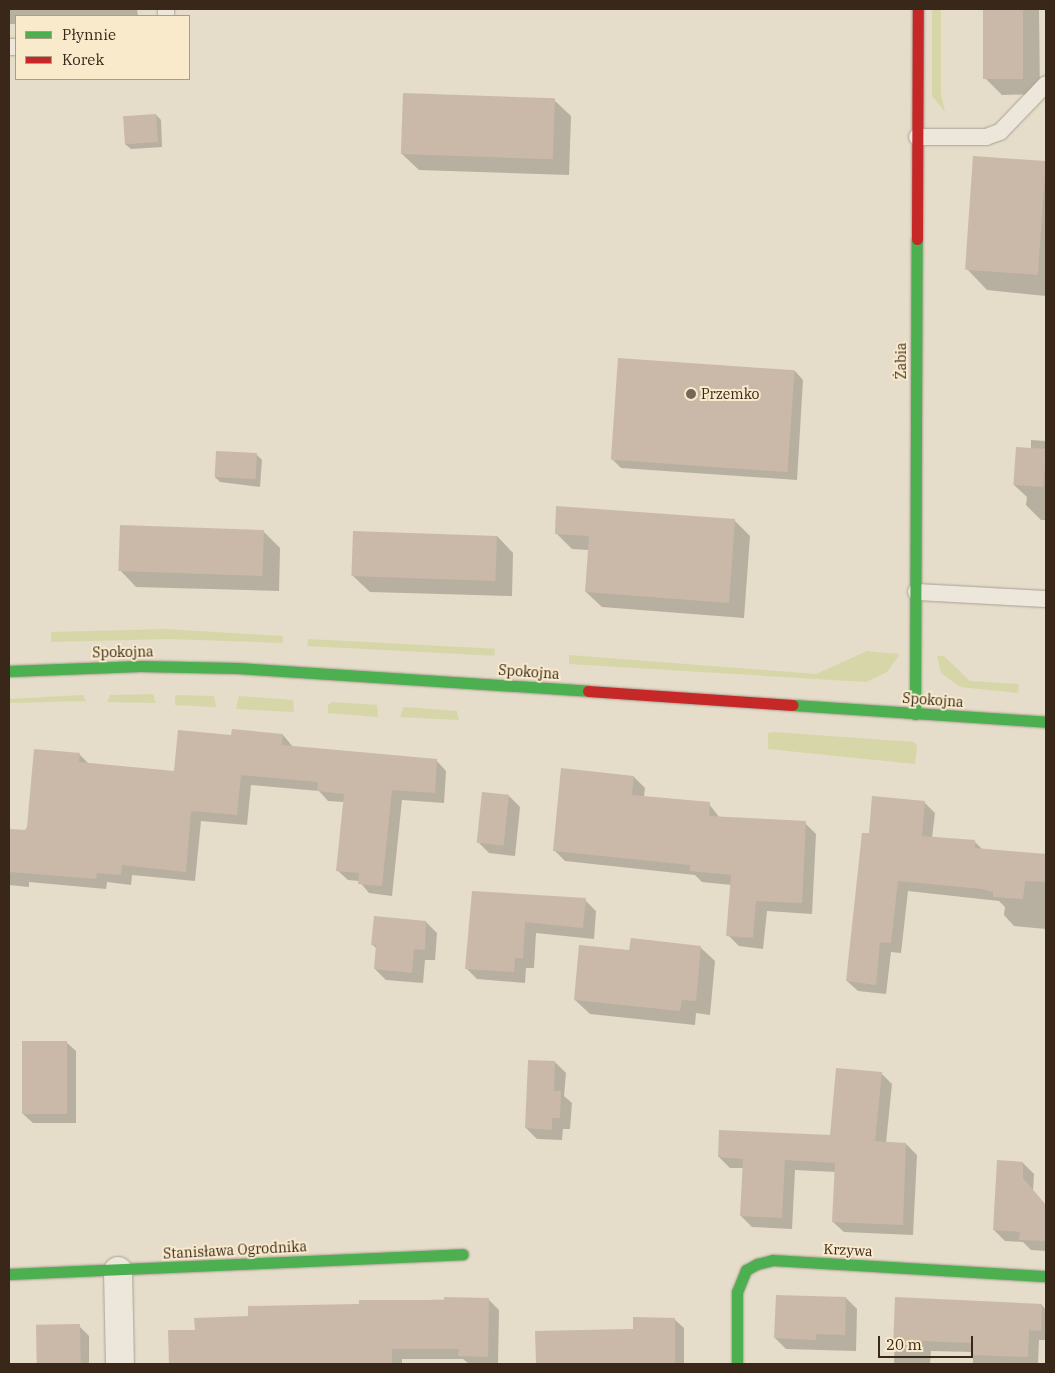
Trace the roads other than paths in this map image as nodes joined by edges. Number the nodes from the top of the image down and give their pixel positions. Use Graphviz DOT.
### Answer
graph roads {
  1 [pos="918,9"];
  2 [pos="1046,84"];
  3 [pos="917,136"];
  4 [pos="916,592"];
  5 [pos="1046,599"];
  6 [pos="9,671"];
  7 [pos="916,714"];
  8 [pos="1046,722"];
  9 [pos="463,1254"];
  10 [pos="118,1271"];
  11 [pos="9,1274"];
  12 [pos="1046,1276"];
  13 [pos="120,1364"];
  14 [pos="737,1364"];
  1 -- 3 [label="street, Żabia"];
  2 -- 3 [label="lane"];
  3 -- 4 [label="street, Żabia"];
  4 -- 5 [label="lane"];
  4 -- 7 [label="street, Żabia"];
  6 -- 7 [label="street, Spokojna"];
  7 -- 8 [label="street, Spokojna"];
  9 -- 10 [label="street, Stanisława Ogrodnika"];
  10 -- 11 [label="street, Stanisława Ogrodnika"];
  10 -- 13 [label="street"];
  12 -- 14 [label="street, Krzywa"];
}
